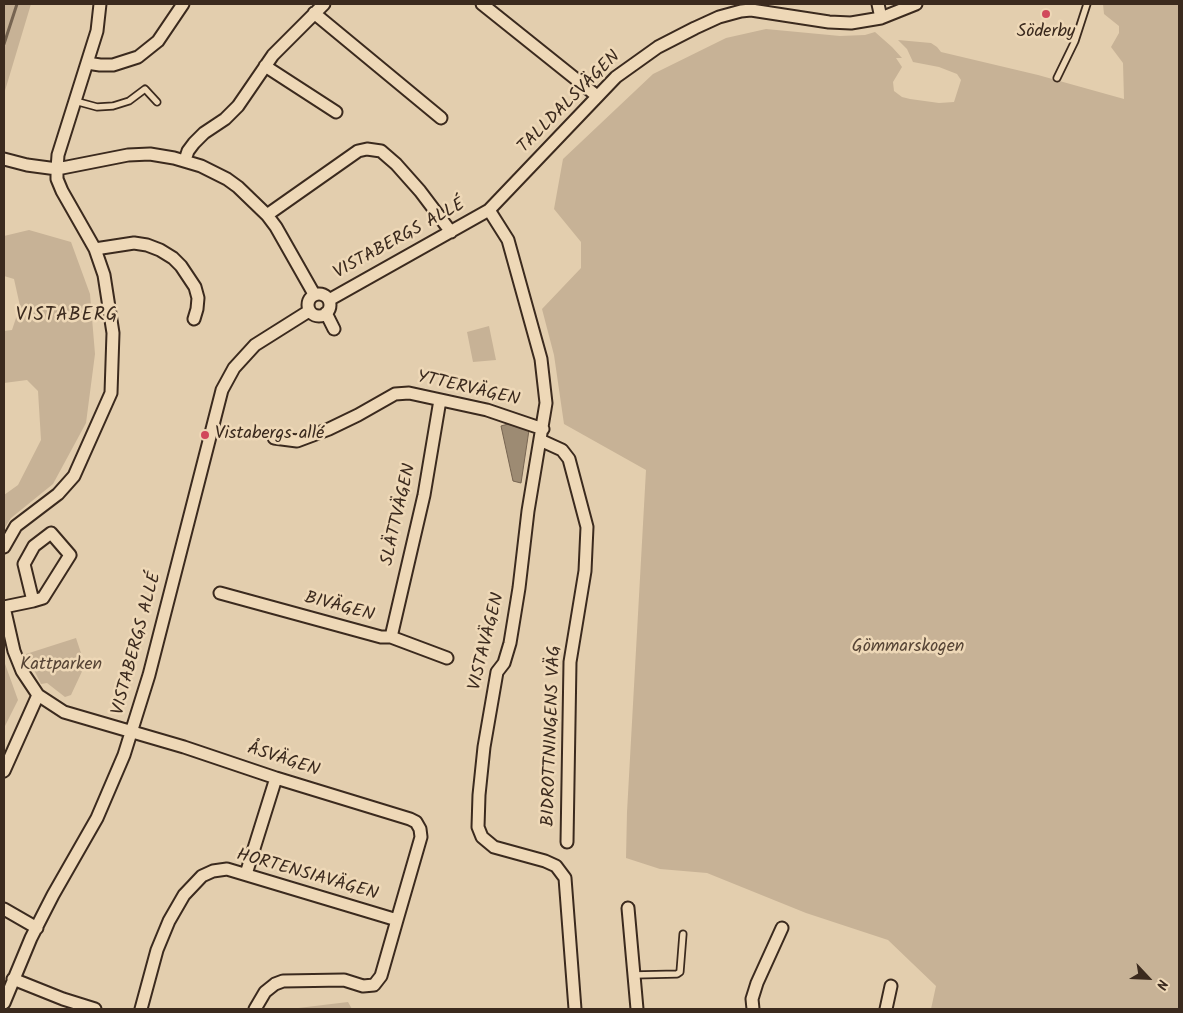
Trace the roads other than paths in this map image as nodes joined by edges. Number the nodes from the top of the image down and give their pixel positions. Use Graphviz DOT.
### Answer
graph roads {
  1 [pos="100,4"];
  2 [pos="182,4"];
  3 [pos="324,4"];
  4 [pos="482,4"];
  5 [pos="878,4"];
  6 [pos="916,4"];
  7 [pos="1088,4"];
  8 [pos="314,13"];
  9 [pos="881,18"];
  10 [pos="87,63"];
  11 [pos="265,66"];
  12 [pos="1057,78"];
  13 [pos="597,96"];
  14 [pos="75,101"];
  15 [pos="157,102"];
  16 [pos="336,112"];
  17 [pos="441,118"];
  18 [pos="4,159"];
  19 [pos="185,160"];
  20 [pos="57,169"];
  21 [pos="489,210"];
  22 [pos="267,215"];
  23 [pos="451,232"];
  24 [pos="95,248"];
  25 [pos="314,294"];
  26 [pos="328,300"];
  27 [pos="309,311"];
  28 [pos="326,313"];
  29 [pos="194,319"];
  30 [pos="334,329"];
  31 [pos="440,400"];
  32 [pos="543,429"];
  33 [pos="274,438"];
  34 [pos="540,440"];
  35 [pos="4,548"];
  36 [pos="220,593"];
  37 [pos="33,601"];
  38 [pos="4,607"];
  39 [pos="391,637"];
  40 [pos="447,658"];
  41 [pos="38,695"];
  42 [pos="132,732"];
  43 [pos="4,771"];
  44 [pos="276,778"];
  45 [pos="420,829"];
  46 [pos="567,842"];
  47 [pos="246,874"];
  48 [pos="628,908"];
  49 [pos="4,910"];
  50 [pos="397,920"];
  51 [pos="37,928"];
  52 [pos="782,928"];
  53 [pos="683,934"];
  54 [pos="634,975"];
  55 [pos="13,979"];
  56 [pos="891,986"];
  57 [pos="4,1003"];
  58 [pos="94,1009"];
  59 [pos="141,1009"];
  60 [pos="255,1009"];
  61 [pos="575,1009"];
  62 [pos="637,1009"];
  63 [pos="753,1009"];
  64 [pos="886,1009"];
  1 -- 10 [label="street"];
  2 -- 10 [label="street"];
  3 -- 8 [label="street"];
  4 -- 13 [label="street"];
  5 -- 9 [label="street"];
  6 -- 9 [label="street, TALLDALSVÄGEN"];
  7 -- 12 [label="lane"];
  8 -- 11 [label="street"];
  8 -- 17 [label="street"];
  9 -- 13 [label="street, TALLDALSVÄGEN"];
  10 -- 14 [label="street"];
  11 -- 16 [label="street"];
  11 -- 19 [label="street"];
  13 -- 21 [label="street, TALLDALSVÄGEN"];
  14 -- 15 [label="lane"];
  14 -- 20 [label="street"];
  18 -- 20 [label="street"];
  19 -- 20 [label="street"];
  19 -- 22 [label="street"];
  20 -- 24 [label="street"];
  21 -- 23 [label="street, VISTABERGS ALLÉ"];
  21 -- 32 [label="street, VISTAVÄGEN"];
  22 -- 23 [label="street"];
  22 -- 25 [label="street"];
  23 -- 26 [label="street, VISTABERGS ALLÉ"];
  24 -- 29 [label="street"];
  24 -- 35 [label="street"];
  25 -- 26 [label="street"];
  25 -- 27 [label="street"];
  26 -- 28 [label="street"];
  27 -- 28 [label="street"];
  27 -- 42 [label="street, VISTABERGS ALLÉ"];
  28 -- 30 [label="street"];
  31 -- 32 [label="street, YTTERVÄGEN"];
  31 -- 33 [label="street, YTTERVÄGEN"];
  31 -- 39 [label="street, SLÄTTVÄGEN"];
  32 -- 34 [label="street, VISTAVÄGEN"];
  34 -- 46 [label="street, BIDROTTNINGENS VÄG"];
  34 -- 61 [label="street, VISTAVÄGEN"];
  36 -- 39 [label="street, BIVÄGEN"];
  37 -- 37 [label="street"];
  37 -- 38 [label="street"];
  38 -- 41 [label="street"];
  39 -- 40 [label="street, BIVÄGEN"];
  41 -- 42 [label="street, ÅSVÄGEN"];
  41 -- 43 [label="street"];
  42 -- 44 [label="street, ÅSVÄGEN"];
  42 -- 51 [label="street, VISTABERGS ALLÉ"];
  44 -- 45 [label="street, ÅSVÄGEN"];
  44 -- 47 [label="street"];
  45 -- 50 [label="street, HORTENSIAVÄGEN"];
  47 -- 50 [label="street, HORTENSIAVÄGEN"];
  47 -- 59 [label="street, HORTENSIAVÄGEN"];
  48 -- 54 [label="street"];
  49 -- 51 [label="street"];
  50 -- 60 [label="street"];
  51 -- 55 [label="street, VISTABERGS ALLÉ"];
  52 -- 63 [label="street"];
  53 -- 54 [label="lane"];
  54 -- 62 [label="street"];
  55 -- 57 [label="street, VISTABERGS ALLÉ"];
  55 -- 58 [label="street"];
  56 -- 64 [label="street"];
}
